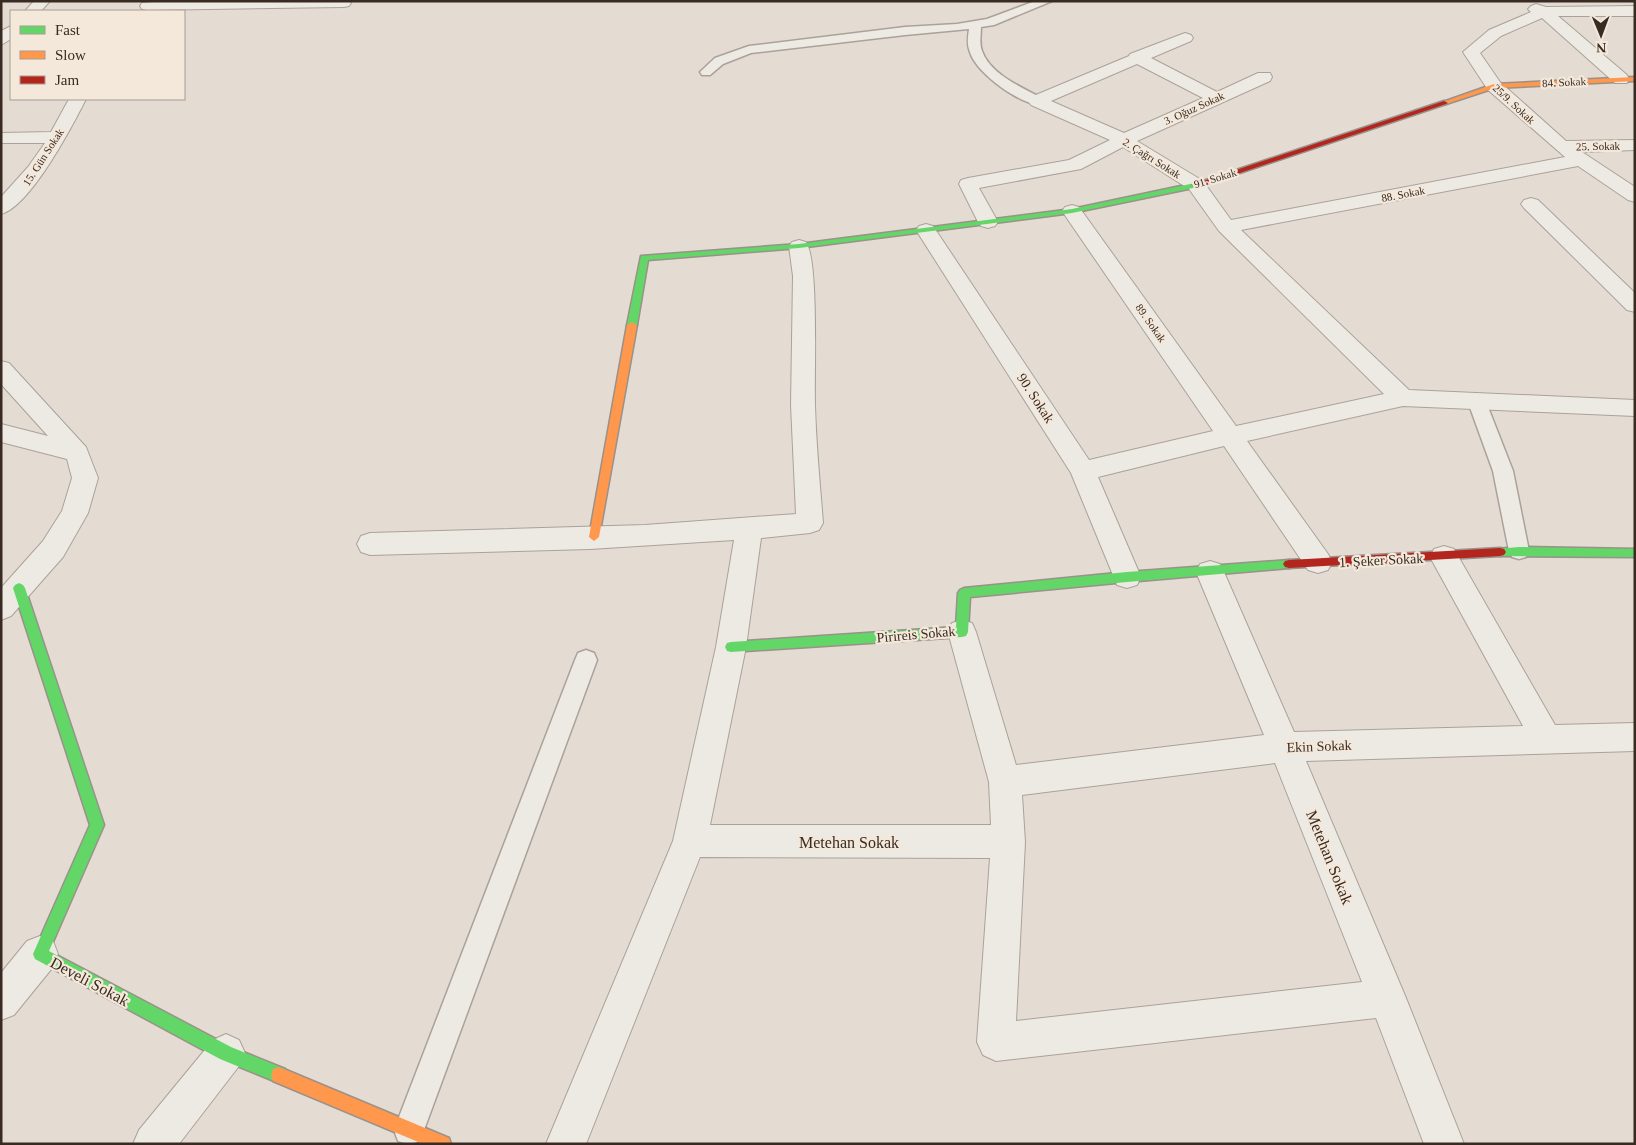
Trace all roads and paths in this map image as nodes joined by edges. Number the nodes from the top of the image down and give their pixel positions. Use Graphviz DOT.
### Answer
graph roads {
  1 [pos="43,1"];
  2 [pos="1046,1"];
  3 [pos="1521,1"];
  4 [pos="344,2"];
  5 [pos="147,6"];
  6 [pos="33,10"];
  7 [pos="1635,11"];
  8 [pos="1544,12"];
  9 [pos="975,25"];
  10 [pos="1185,38"];
  11 [pos="1136,57"];
  12 [pos="706,72"];
  13 [pos="1264,77"];
  14 [pos="1628,79"];
  15 [pos="1494,86"];
  16 [pos="1216,98"];
  17 [pos="76,100"];
  18 [pos="1037,100"];
  19 [pos="58,137"];
  20 [pos="1,138"];
  21 [pos="1124,140"];
  22 [pos="1635,145"];
  23 [pos="1562,147"];
  24 [pos="1580,160"];
  25 [pos="1196,184"];
  26 [pos="1635,196"];
  27 [pos="1532,204"];
  28 [pos="1,208"];
  29 [pos="1072,211"];
  30 [pos="988,222"];
  31 [pos="1226,227"];
  32 [pos="926,230"];
  33 [pos="799,246"];
  34 [pos="1635,305"];
  35 [pos="1,370"];
  36 [pos="1403,398"];
  37 [pos="1476,402"];
  38 [pos="1635,408"];
  39 [pos="1,433"];
  40 [pos="1230,436"];
  41 [pos="77,453"];
  42 [pos="1083,471"];
  43 [pos="749,530"];
  44 [pos="594,537"];
  45 [pos="370,544"];
  46 [pos="1519,551"];
  47 [pos="1635,553"];
  48 [pos="1444,557"];
  49 [pos="1318,562"];
  50 [pos="1210,572"];
  51 [pos="1127,576"];
  52 [pos="20,588"];
  53 [pos="1,608"];
  54 [pos="962,632"];
  55 [pos="731,647"];
  56 [pos="586,660"];
  57 [pos="1635,738"];
  58 [pos="1547,740"];
  59 [pos="1285,747"];
  60 [pos="1005,782"];
  61 [pos="690,841"];
  62 [pos="1008,842"];
  63 [pos="40,954"];
  64 [pos="1388,998"];
  65 [pos="1,1002"];
  66 [pos="226,1054"];
  67 [pos="409,1130"];
  68 [pos="153,1144"];
  69 [pos="442,1144"];
  70 [pos="566,1144"];
  71 [pos="1444,1144"];
  1 -- 6 [label="street"];
  2 -- 9 [label="lane"];
  3 -- 8 [label="street"];
  4 -- 5 [label="street"];
  7 -- 8 [label="street"];
  8 -- 14 [label="street"];
  8 -- 15 [label="street, 25/9. Sokak"];
  9 -- 12 [label="lane"];
  9 -- 18 [label="lane"];
  10 -- 11 [label="street"];
  11 -- 16 [label="street"];
  11 -- 18 [label="street"];
  13 -- 16 [label="street, 3. Oğuz Sokak"];
  14 -- 15 [label="street, 84. Sokak"];
  15 -- 23 [label="street, 25/9. Sokak"];
  15 -- 25 [label="street, 91. Sokak"];
  16 -- 21 [label="street, 3. Oğuz Sokak"];
  17 -- 19 [label="street, 15. Gün Sokak"];
  18 -- 21 [label="street, 2. Çağrı Sokak"];
  19 -- 20 [label="street"];
  19 -- 28 [label="street, 15. Gün Sokak"];
  21 -- 25 [label="street, 2. Çağrı Sokak"];
  21 -- 30 [label="street, 3. Oğuz Sokak"];
  22 -- 23 [label="street, 25. Sokak"];
  23 -- 24 [label="street, 25/9. Sokak"];
  24 -- 26 [label="street, 25/9. Sokak"];
  24 -- 31 [label="street, 88. Sokak"];
  25 -- 29 [label="street, 91. Sokak"];
  25 -- 31 [label="street, 2. Çağrı Sokak"];
  27 -- 34 [label="street"];
  29 -- 30 [label="street, 91. Sokak"];
  29 -- 40 [label="street, 89. Sokak"];
  30 -- 32 [label="street, 91. Sokak"];
  31 -- 36 [label="street, 2. Çağrı Sokak"];
  32 -- 33 [label="street, 91. Sokak"];
  32 -- 42 [label="street, 90. Sokak"];
  33 -- 43 [label="street"];
  33 -- 44 [label="street, 91. Sokak"];
  35 -- 41 [label="street"];
  36 -- 37 [label="street"];
  36 -- 40 [label="street"];
  37 -- 38 [label="street"];
  37 -- 46 [label="lane"];
  39 -- 41 [label="street"];
  40 -- 42 [label="street"];
  40 -- 49 [label="street, 89. Sokak"];
  41 -- 52 [label="street"];
  42 -- 51 [label="street, 90. Sokak"];
  43 -- 44 [label="street"];
  43 -- 55 [label="street"];
  44 -- 45 [label="street"];
  46 -- 47 [label="street, 1. Şeker Sokak"];
  46 -- 48 [label="street, 1. Şeker Sokak"];
  48 -- 49 [label="street, 1. Şeker Sokak"];
  48 -- 58 [label="street"];
  49 -- 50 [label="street, 1. Şeker Sokak"];
  50 -- 51 [label="street, 1. Şeker Sokak"];
  50 -- 59 [label="street, Metehan Sokak"];
  51 -- 54 [label="street, Pirireis Sokak"];
  52 -- 53 [label="street"];
  52 -- 63 [label="street, Develi Sokak"];
  54 -- 55 [label="street, Pirireis Sokak"];
  54 -- 60 [label="street"];
  55 -- 61 [label="street"];
  56 -- 67 [label="lane"];
  57 -- 58 [label="street, Ekin Sokak"];
  58 -- 59 [label="street, Ekin Sokak"];
  59 -- 60 [label="street, Ekin Sokak"];
  59 -- 64 [label="street, Metehan Sokak"];
  60 -- 62 [label="street"];
  61 -- 62 [label="street, Metehan Sokak"];
  61 -- 70 [label="street"];
  62 -- 64 [label="street"];
  63 -- 65 [label="street"];
  63 -- 66 [label="street, Develi Sokak"];
  64 -- 71 [label="street, Metehan Sokak"];
  66 -- 67 [label="street, Develi Sokak"];
  66 -- 68 [label="street"];
  67 -- 69 [label="street, Develi Sokak"];
}
